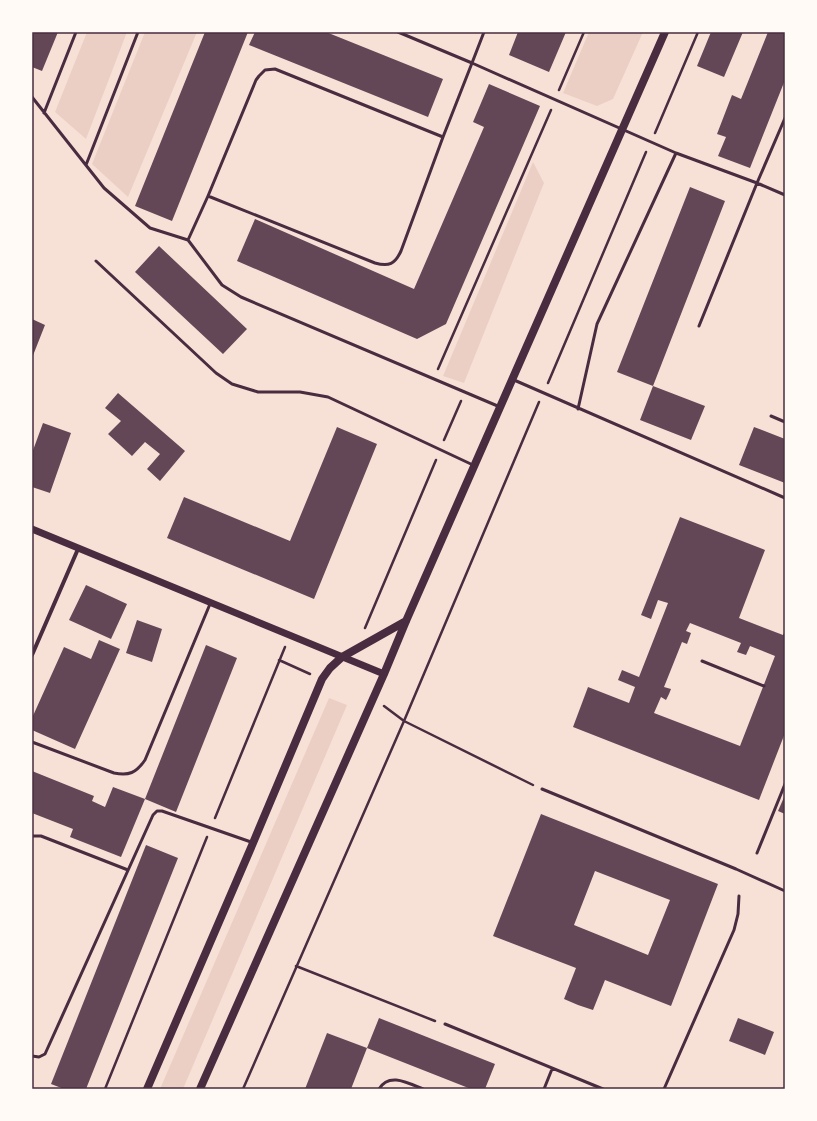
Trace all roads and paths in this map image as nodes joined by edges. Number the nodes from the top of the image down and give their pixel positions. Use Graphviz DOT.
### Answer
graph roads {
  1 [pos="76,32"];
  2 [pos="138,32"];
  3 [pos="398,32"];
  4 [pos="484,32"];
  5 [pos="584,32"];
  6 [pos="665,32"];
  7 [pos="698,32"];
  8 [pos="472,63"];
  9 [pos="32,97"];
  10 [pos="555,99"];
  11 [pos="44,113"];
  12 [pos="785,118"];
  13 [pos="622,129"];
  14 [pos="443,137"];
  15 [pos="651,142"];
  16 [pos="676,153"];
  17 [pos="86,165"];
  18 [pos="757,183"];
  19 [pos="785,195"];
  20 [pos="208,196"];
  21 [pos="188,240"];
  22 [pos="96,261"];
  23 [pos="699,326"];
  24 [pos="434,380"];
  25 [pos="512,380"];
  26 [pos="464,393"];
  27 [pos="543,393"];
  28 [pos="500,407"];
  29 [pos="578,409"];
  30 [pos="771,416"];
  31 [pos="785,422"];
  32 [pos="440,450"];
  33 [pos="475,465"];
  34 [pos="785,498"];
  35 [pos="32,530"];
  36 [pos="78,548"];
  37 [pos="210,602"];
  38 [pos="406,621"];
  39 [pos="290,635"];
  40 [pos="356,648"];
  41 [pos="32,654"];
  42 [pos="342,657"];
  43 [pos="279,660"];
  44 [pos="702,661"];
  45 [pos="384,674"];
  46 [pos="322,679"];
  47 [pos="764,686"];
  48 [pos="373,698"];
  49 [pos="404,721"];
  50 [pos="32,742"];
  51 [pos="785,784"];
  52 [pos="542,789"];
  53 [pos="211,829"];
  54 [pos="32,836"];
  55 [pos="253,843"];
  56 [pos="757,853"];
  57 [pos="128,870"];
  58 [pos="785,891"];
  59 [pos="739,896"];
  60 [pos="296,966"];
  61 [pos="445,1024"];
  62 [pos="32,1056"];
  63 [pos="552,1069"];
  64 [pos="105,1089"];
  65 [pos="147,1089"];
  66 [pos="200,1089"];
  67 [pos="243,1089"];
  68 [pos="378,1089"];
  69 [pos="423,1089"];
  70 [pos="544,1089"];
  71 [pos="603,1089"];
  72 [pos="664,1089"];
  1 -- 11 [label="lane"];
  2 -- 17 [label="lane"];
  3 -- 8 [label="lane"];
  4 -- 8 [label="lane"];
  5 -- 10 [label="path"];
  6 -- 13 [label="main road"];
  7 -- 15 [label="path"];
  8 -- 10 [label="lane"];
  8 -- 14 [label="lane"];
  9 -- 11 [label="lane"];
  10 -- 13 [label="lane"];
  10 -- 24 [label="path"];
  11 -- 17 [label="lane"];
  12 -- 18 [label="lane"];
  13 -- 15 [label="lane"];
  13 -- 25 [label="main road"];
  14 -- 20 [label="lane"];
  14 -- 20 [label="lane"];
  15 -- 16 [label="lane"];
  15 -- 27 [label="path"];
  16 -- 18 [label="lane"];
  16 -- 29 [label="lane"];
  17 -- 21 [label="lane"];
  18 -- 19 [label="lane"];
  18 -- 23 [label="lane"];
  20 -- 21 [label="lane"];
  21 -- 24 [label="lane"];
  22 -- 32 [label="lane"];
  24 -- 26 [label="lane"];
  25 -- 27 [label="lane"];
  25 -- 28 [label="main road"];
  26 -- 28 [label="lane"];
  26 -- 32 [label="path"];
  27 -- 29 [label="lane"];
  27 -- 49 [label="path"];
  28 -- 33 [label="main road"];
  29 -- 34 [label="lane"];
  30 -- 31 [label="lane"];
  32 -- 33 [label="lane"];
  32 -- 40 [label="path"];
  33 -- 38 [label="main road"];
  35 -- 36 [label="street"];
  36 -- 37 [label="street"];
  36 -- 41 [label="street"];
  37 -- 39 [label="street"];
  37 -- 50 [label="lane"];
  38 -- 40 [label="main road"];
  38 -- 45 [label="main road"];
  39 -- 42 [label="street"];
  39 -- 43 [label="path"];
  40 -- 42 [label="main road"];
  42 -- 45 [label="street"];
  42 -- 46 [label="main road"];
  43 -- 46 [label="path"];
  43 -- 53 [label="path"];
  44 -- 47 [label="lane"];
  45 -- 48 [label="main road"];
  46 -- 55 [label="main road"];
  48 -- 49 [label="path"];
  48 -- 66 [label="main road"];
  49 -- 52 [label="path"];
  49 -- 60 [label="path"];
  51 -- 56 [label="lane"];
  52 -- 58 [label="lane"];
  53 -- 55 [label="lane"];
  53 -- 57 [label="lane"];
  53 -- 64 [label="path"];
  54 -- 57 [label="lane"];
  55 -- 65 [label="main road"];
  57 -- 62 [label="lane"];
  59 -- 72 [label="lane"];
  60 -- 61 [label="path"];
  60 -- 67 [label="path"];
  61 -- 63 [label="lane"];
  63 -- 70 [label="lane"];
  63 -- 71 [label="lane"];
  68 -- 69 [label="lane"];
}
